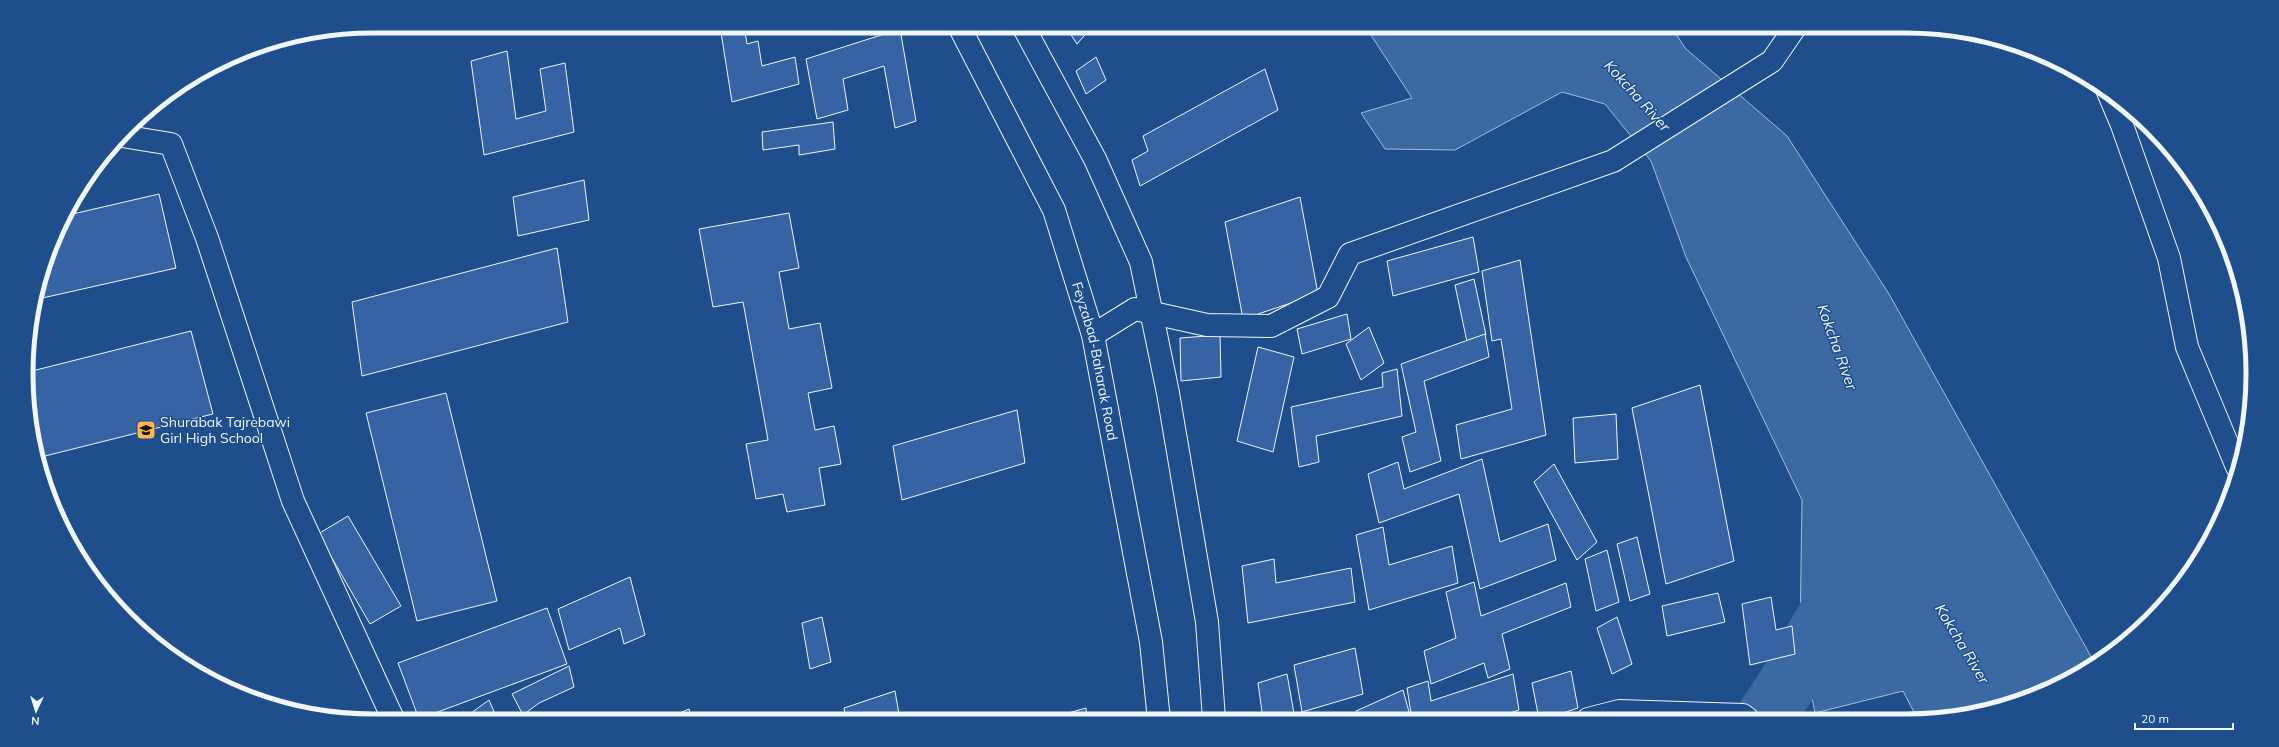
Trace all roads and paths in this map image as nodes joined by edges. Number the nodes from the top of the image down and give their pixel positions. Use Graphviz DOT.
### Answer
graph roads {
  1 [pos="963,33"];
  2 [pos="1027,33"];
  3 [pos="1791,33"];
  4 [pos="2113,103"];
  5 [pos="129,137"];
  6 [pos="1143,311"];
  7 [pos="1093,335"];
  8 [pos="2234,461"];
  9 [pos="391,714"];
  10 [pos="1158,714"];
  11 [pos="1214,714"];
  12 [pos="1607,714"];
  13 [pos="1682,714"];
  1 -- 7 [label="street, Feyzabad-Baharak Road"];
  2 -- 6 [label="street"];
  3 -- 6 [label="street"];
  4 -- 8 [label="street"];
  5 -- 9 [label="street"];
  6 -- 7 [label="street"];
  6 -- 11 [label="street"];
  7 -- 10 [label="street, Feyzabad-Baharak Road"];
  12 -- 13 [label="street"];
}
